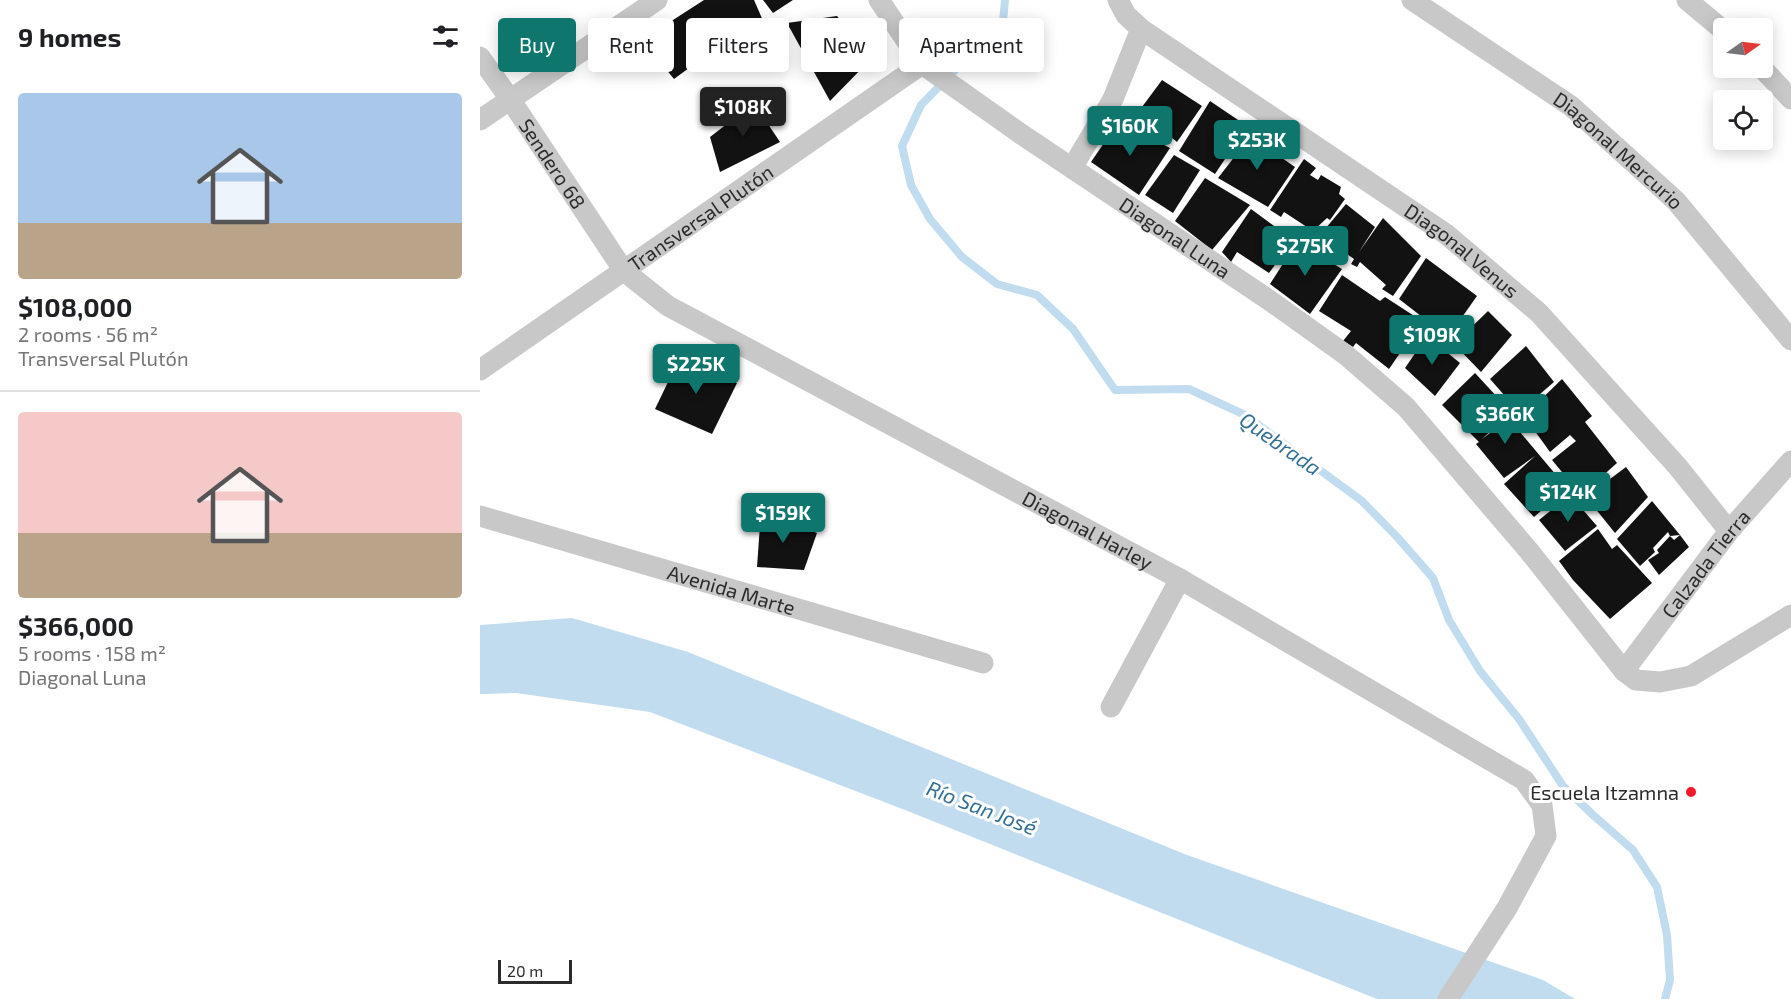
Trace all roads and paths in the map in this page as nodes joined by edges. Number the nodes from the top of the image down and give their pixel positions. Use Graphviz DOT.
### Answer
graph roads {
  1 [pos="657,0"];
  2 [pos="879,0"];
  3 [pos="1118,0"];
  4 [pos="1412,0"];
  5 [pos="1687,0"];
  6 [pos="1713,22"];
  7 [pos="899,29"];
  8 [pos="1141,29"];
  9 [pos="480,57"];
  10 [pos="920,72"];
  11 [pos="932,72"];
  12 [pos="1771,78"];
  13 [pos="510,99"];
  14 [pos="1791,99"];
  15 [pos="480,120"];
  16 [pos="1072,168"];
  17 [pos="624,271"];
  18 [pos="1791,340"];
  19 [pos="480,369"];
  20 [pos="1791,461"];
  21 [pos="480,516"];
  22 [pos="1729,531"];
  23 [pos="1180,579"];
  24 [pos="1791,615"];
  25 [pos="982,663"];
  26 [pos="1624,671"];
  27 [pos="1111,707"];
  28 [pos="1448,999"];
  1 -- 13 [label="street"];
  2 -- 7 [label="street"];
  3 -- 8 [label="street"];
  4 -- 18 [label="street, Diagonal Mercurio"];
  5 -- 6 [label="street"];
  8 -- 16 [label="street"];
  8 -- 22 [label="street, Diagonal Venus"];
  9 -- 13 [label="street, Sendero 68"];
  10 -- 17 [label="street, Transversal Plutón"];
  11 -- 16 [label="street, Diagonal Luna"];
  12 -- 14 [label="street"];
  13 -- 15 [label="street"];
  13 -- 17 [label="street, Sendero 68"];
  16 -- 26 [label="street, Diagonal Luna"];
  17 -- 19 [label="street, Transversal Plutón"];
  17 -- 23 [label="street, Diagonal Harley"];
  20 -- 22 [label="street, Calzada Tierra"];
  21 -- 25 [label="street, Avenida Marte"];
  22 -- 26 [label="street, Calzada Tierra"];
  23 -- 27 [label="street"];
  23 -- 28 [label="street, Diagonal Harley"];
  24 -- 26 [label="street"];
}
